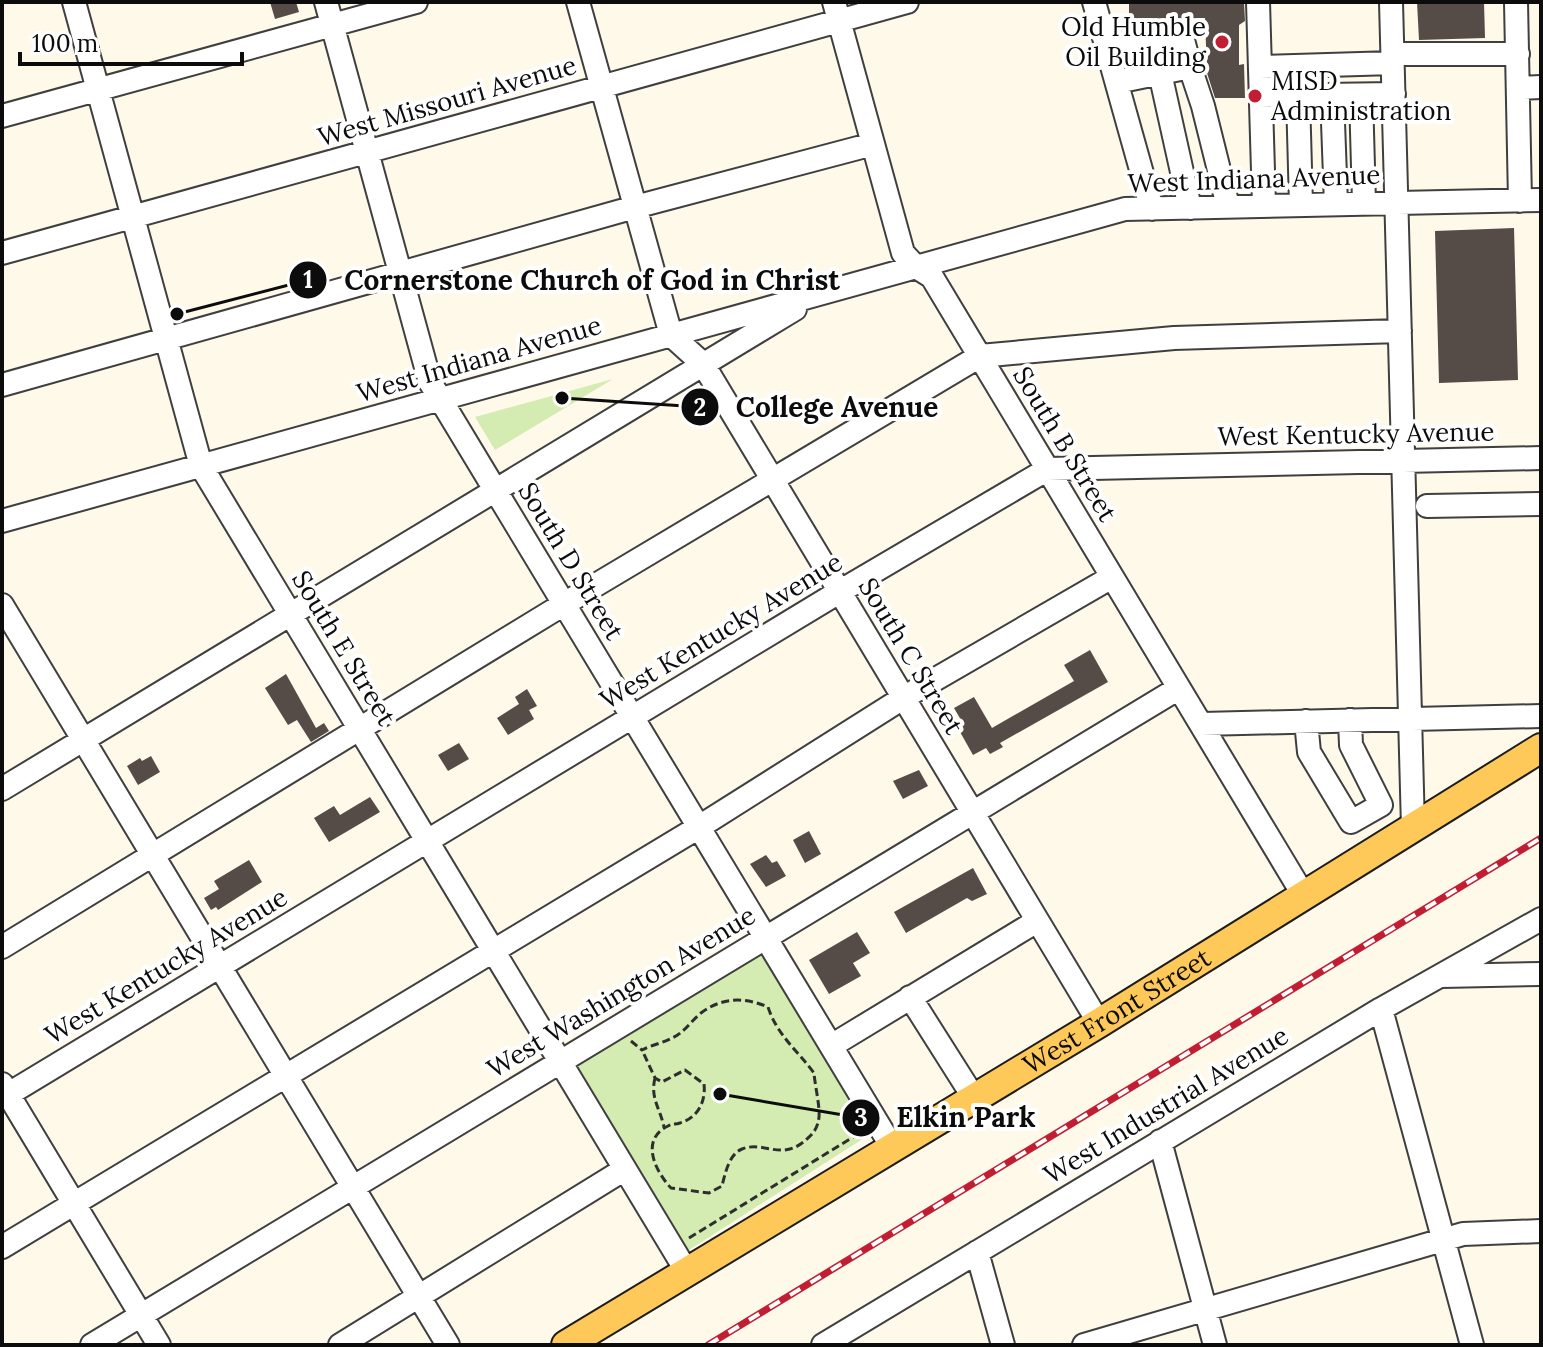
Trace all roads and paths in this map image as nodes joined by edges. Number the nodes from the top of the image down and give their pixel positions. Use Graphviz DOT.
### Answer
graph roads {
  1 [pos="74,2"];
  2 [pos="326,2"];
  3 [pos="416,2"];
  4 [pos="578,2"];
  5 [pos="907,2"];
  6 [pos="1094,2"];
  7 [pos="1258,2"];
  8 [pos="1391,2"];
  9 [pos="1516,2"];
  10 [pos="836,11"];
  11 [pos="333,26"];
  12 [pos="1106,44"];
  13 [pos="1518,54"];
  14 [pos="1393,58"];
  15 [pos="1190,67"];
  16 [pos="1260,67"];
  17 [pos="1160,73"];
  18 [pos="1117,82"];
  19 [pos="602,87"];
  20 [pos="1530,88"];
  21 [pos="98,90"];
  22 [pos="1394,94"];
  23 [pos="1332,95"];
  24 [pos="1361,95"];
  25 [pos="1260,96"];
  26 [pos="1298,96"];
  27 [pos="2,116"];
  28 [pos="873,144"];
  29 [pos="367,152"];
  30 [pos="1531,200"];
  31 [pos="1364,203"];
  32 [pos="1397,203"];
  33 [pos="1336,204"];
  34 [pos="1264,205"];
  35 [pos="1301,205"];
  36 [pos="1228,206"];
  37 [pos="635,207"];
  38 [pos="1190,208"];
  39 [pos="1152,209"];
  40 [pos="133,217"];
  41 [pos="2,253"];
  42 [pos="916,267"];
  43 [pos="400,273"];
  44 [pos="820,294"];
  45 [pos="1400,331"];
  46 [pos="671,335"];
  47 [pos="167,339"];
  48 [pos="980,356"];
  49 [pos="703,364"];
  50 [pos="2,385"];
  51 [pos="441,398"];
  52 [pos="1541,458"];
  53 [pos="1404,462"];
  54 [pos="201,466"];
  55 [pos="1048,469"];
  56 [pos="771,479"];
  57 [pos="496,489"];
  58 [pos="1541,504"];
  59 [pos="1427,506"];
  60 [pos="2,521"];
  61 [pos="1112,577"];
  62 [pos="839,592"];
  63 [pos="564,604"];
  64 [pos="290,614"];
  65 [pos="6,620"];
  66 [pos="1179,688"];
  67 [pos="903,698"];
  68 [pos="1541,716"];
  69 [pos="632,717"];
  70 [pos="1410,719"];
  71 [pos="1350,720"];
  72 [pos="1306,721"];
  73 [pos="1202,724"];
  74 [pos="359,728"];
  75 [pos="83,739"];
  76 [pos="1541,748"];
  77 [pos="2,789"];
  78 [pos="972,812"];
  79 [pos="699,827"];
  80 [pos="1413,828"];
  81 [pos="427,841"];
  82 [pos="153,854"];
  83 [pos="1304,896"];
  84 [pos="1541,919"];
  85 [pos="1037,921"];
  86 [pos="765,937"];
  87 [pos="2,947"];
  88 [pos="492,950"];
  89 [pos="220,965"];
  90 [pos="1541,974"];
  91 [pos="1437,976"];
  92 [pos="910,997"];
  93 [pos="1381,1009"];
  94 [pos="1099,1023"];
  95 [pos="619,1025"];
  96 [pos="831,1046"];
  97 [pos="642,1050"];
  98 [pos="560,1061"];
  99 [pos="286,1074"];
  100 [pos="655,1078"];
  101 [pos="4,1092"];
  102 [pos="974,1098"];
  103 [pos="664,1128"];
  104 [pos="864,1130"];
  105 [pos="1160,1141"];
  106 [pos="892,1147"];
  107 [pos="625,1169"];
  108 [pos="353,1186"];
  109 [pos="74,1204"];
  110 [pos="1541,1231"];
  111 [pos="680,1237"];
  112 [pos="1444,1239"];
  113 [pos="2,1247"];
  114 [pos="977,1252"];
  115 [pos="687,1272"];
  116 [pos="419,1297"];
  117 [pos="1205,1308"];
  118 [pos="141,1315"];
  119 [pos="92,1345"];
  120 [pos="159,1345"];
  121 [pos="340,1345"];
  122 [pos="448,1345"];
  123 [pos="566,1345"];
  124 [pos="823,1345"];
  125 [pos="1003,1345"];
  126 [pos="1084,1345"];
  127 [pos="1215,1345"];
  128 [pos="1472,1345"];
  1 -- 21 [label="street, South E Street"];
  2 -- 11 [label="street, South D Street"];
  3 -- 11 [label="street"];
  4 -- 19 [label="street"];
  5 -- 10 [label="street, West Missouri Avenue"];
  6 -- 12 [label="street"];
  7 -- 16 [label="street"];
  8 -- 14 [label="street"];
  9 -- 13 [label="street"];
  10 -- 19 [label="street, West Missouri Avenue"];
  10 -- 28 [label="street, South B Street"];
  11 -- 21 [label="street"];
  11 -- 29 [label="street, South D Street"];
  12 -- 15 [label="street"];
  12 -- 18 [label="street"];
  13 -- 14 [label="street"];
  13 -- 20 [label="street"];
  14 -- 16 [label="street"];
  14 -- 22 [label="street"];
  15 -- 17 [label="street"];
  15 -- 36 [label="street"];
  16 -- 25 [label="street"];
  17 -- 18 [label="street"];
  17 -- 38 [label="street"];
  18 -- 39 [label="street"];
  19 -- 29 [label="street, West Missouri Avenue"];
  19 -- 37 [label="street"];
  20 -- 30 [label="street"];
  21 -- 27 [label="street"];
  21 -- 40 [label="street, South E Street"];
  22 -- 24 [label="street"];
  22 -- 32 [label="street"];
  23 -- 24 [label="street"];
  23 -- 26 [label="street"];
  23 -- 33 [label="street"];
  24 -- 31 [label="street"];
  25 -- 26 [label="street"];
  25 -- 34 [label="street"];
  26 -- 35 [label="street"];
  28 -- 37 [label="street"];
  28 -- 42 [label="street, South B Street"];
  29 -- 40 [label="street, West Missouri Avenue"];
  29 -- 43 [label="street, South D Street"];
  30 -- 32 [label="street, West Indiana Avenue"];
  31 -- 32 [label="street, West Indiana Avenue"];
  31 -- 33 [label="street, West Indiana Avenue"];
  32 -- 45 [label="street"];
  33 -- 35 [label="street, West Indiana Avenue"];
  34 -- 35 [label="street, West Indiana Avenue"];
  34 -- 36 [label="street, West Indiana Avenue"];
  36 -- 38 [label="street, West Indiana Avenue"];
  37 -- 43 [label="street"];
  37 -- 46 [label="street"];
  38 -- 39 [label="street, West Indiana Avenue"];
  39 -- 42 [label="street, West Indiana Avenue"];
  40 -- 41 [label="street, West Missouri Avenue"];
  40 -- 47 [label="street, South E Street"];
  42 -- 44 [label="street, West Indiana Avenue"];
  42 -- 48 [label="street, South B Street"];
  43 -- 47 [label="street"];
  43 -- 51 [label="street, South D Street"];
  44 -- 46 [label="street, West Indiana Avenue"];
  44 -- 49 [label="street"];
  45 -- 48 [label="street"];
  45 -- 53 [label="street"];
  46 -- 49 [label="street, South C Street"];
  46 -- 51 [label="street, West Indiana Avenue"];
  47 -- 50 [label="street"];
  47 -- 54 [label="street, South E Street"];
  48 -- 55 [label="street, South B Street"];
  48 -- 56 [label="street"];
  49 -- 56 [label="street, South C Street"];
  49 -- 57 [label="street"];
  51 -- 54 [label="street, West Indiana Avenue"];
  51 -- 57 [label="street, South D Street"];
  52 -- 53 [label="street, West Kentucky Avenue"];
  53 -- 55 [label="street, West Kentucky Avenue"];
  53 -- 70 [label="street"];
  54 -- 60 [label="street, West Indiana Avenue"];
  54 -- 64 [label="street, South E Street"];
  55 -- 61 [label="street, South B Street"];
  55 -- 62 [label="street, West Kentucky Avenue"];
  56 -- 62 [label="street, South C Street"];
  56 -- 63 [label="street"];
  57 -- 63 [label="street, South D Street"];
  57 -- 64 [label="street"];
  58 -- 59 [label="street"];
  61 -- 66 [label="street, South B Street"];
  61 -- 67 [label="street"];
  62 -- 67 [label="street, South C Street"];
  62 -- 69 [label="street, West Kentucky Avenue"];
  63 -- 69 [label="street, South D Street"];
  63 -- 74 [label="street"];
  64 -- 74 [label="street, South E Street"];
  64 -- 75 [label="street"];
  65 -- 75 [label="street"];
  66 -- 73 [label="street, South B Street"];
  66 -- 78 [label="street, West Washington Avenue"];
  67 -- 78 [label="street, South C Street"];
  67 -- 79 [label="street"];
  68 -- 70 [label="street"];
  69 -- 79 [label="street, South D Street"];
  69 -- 81 [label="street, West Kentucky Avenue"];
  70 -- 71 [label="street"];
  70 -- 80 [label="street"];
  71 -- 72 [label="street"];
  71 -- 72 [label="street"];
  72 -- 73 [label="street"];
  73 -- 83 [label="street, South B Street"];
  74 -- 81 [label="street, South E Street"];
  74 -- 82 [label="street"];
  75 -- 77 [label="street"];
  75 -- 82 [label="street"];
  76 -- 80 [label="main road, West Front Street"];
  78 -- 85 [label="street, South C Street"];
  78 -- 86 [label="street, West Washington Avenue"];
  79 -- 86 [label="street, South D Street"];
  79 -- 88 [label="street"];
  80 -- 83 [label="main road, West Front Street"];
  81 -- 88 [label="street, South E Street"];
  81 -- 89 [label="street, West Kentucky Avenue"];
  82 -- 87 [label="street"];
  82 -- 89 [label="street"];
  83 -- 94 [label="main road, West Front Street"];
  84 -- 91 [label="street, West Industrial Avenue"];
  85 -- 92 [label="street"];
  85 -- 94 [label="street, South C Street"];
  86 -- 95 [label="street, West Washington Avenue"];
  86 -- 96 [label="street, South D Street"];
  88 -- 98 [label="street, South E Street"];
  88 -- 99 [label="street"];
  89 -- 99 [label="street"];
  89 -- 101 [label="street, West Kentucky Avenue"];
  90 -- 91 [label="street"];
  91 -- 93 [label="street, West Industrial Avenue"];
  92 -- 96 [label="street"];
  92 -- 102 [label="street"];
  93 -- 105 [label="street, West Industrial Avenue"];
  93 -- 112 [label="street"];
  94 -- 102 [label="main road, West Front Street"];
  95 -- 97 [label="path"];
  95 -- 98 [label="street, West Washington Avenue"];
  96 -- 106 [label="street, South D Street"];
  97 -- 100 [label="path"];
  97 -- 103 [label="path"];
  98 -- 107 [label="street, South E Street"];
  98 -- 108 [label="street, West Washington Avenue"];
  99 -- 108 [label="street"];
  99 -- 109 [label="street"];
  100 -- 103 [label="path"];
  100 -- 103 [label="path"];
  101 -- 109 [label="street"];
  102 -- 106 [label="main road, West Front Street"];
  104 -- 111 [label="path"];
  105 -- 114 [label="street, West Industrial Avenue"];
  105 -- 117 [label="street"];
  106 -- 115 [label="main road, West Front Street"];
  107 -- 115 [label="street, South E Street"];
  107 -- 116 [label="street"];
  108 -- 116 [label="street"];
  108 -- 118 [label="street, West Washington Avenue"];
  109 -- 113 [label="street"];
  109 -- 118 [label="street"];
  110 -- 112 [label="street"];
  112 -- 117 [label="street"];
  112 -- 128 [label="street"];
  114 -- 124 [label="street, West Industrial Avenue"];
  114 -- 125 [label="street"];
  115 -- 123 [label="main road, West Front Street"];
  116 -- 121 [label="street"];
  116 -- 122 [label="street"];
  117 -- 126 [label="street"];
  117 -- 127 [label="street"];
  118 -- 119 [label="street, West Washington Avenue"];
  118 -- 120 [label="street"];
}
